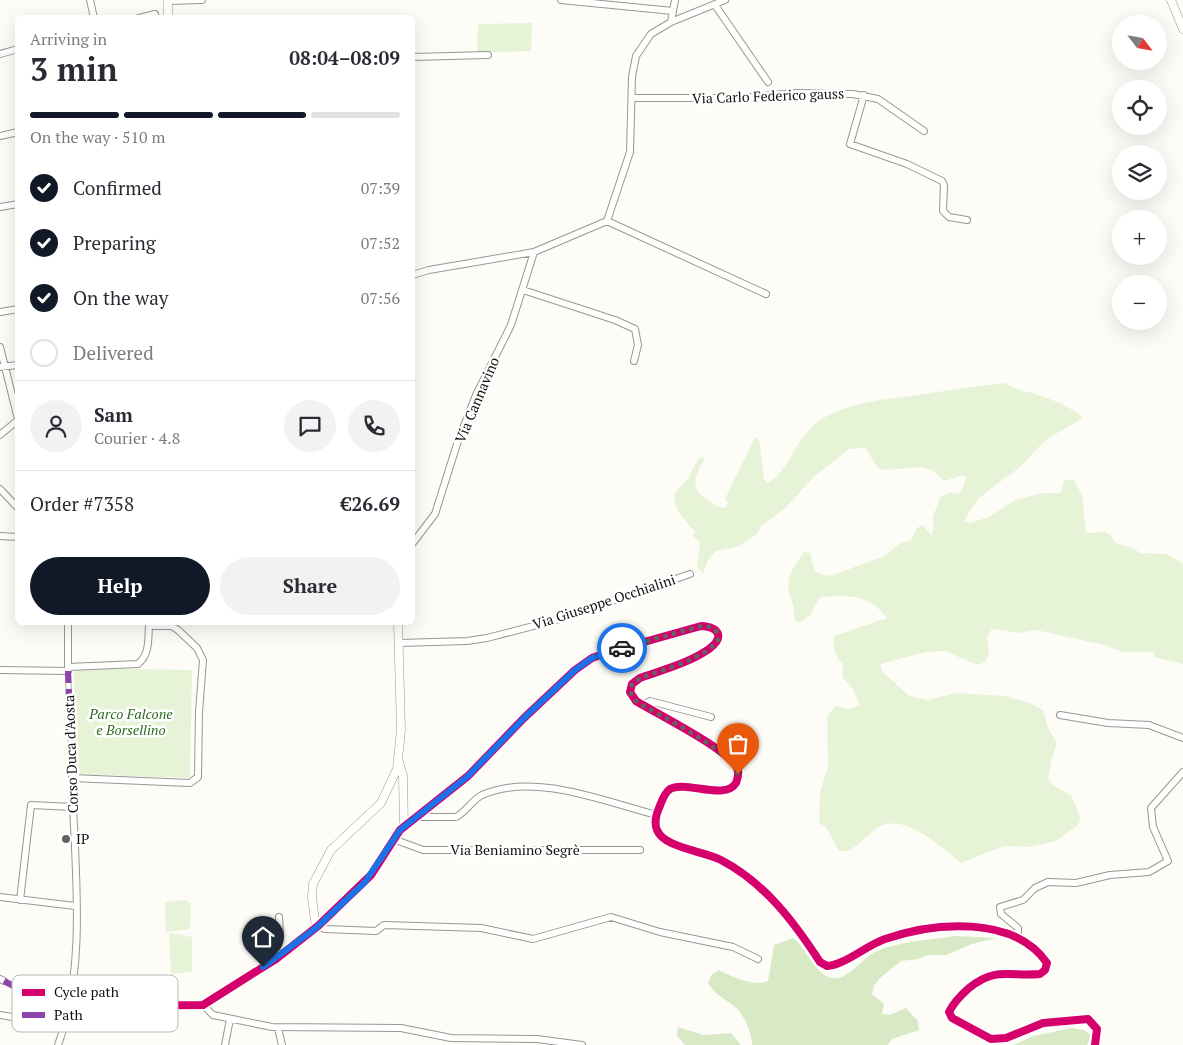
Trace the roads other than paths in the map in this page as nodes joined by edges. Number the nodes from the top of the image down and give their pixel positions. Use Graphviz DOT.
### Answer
graph roads {
  1 [pos="90,0"];
  2 [pos="202,0"];
  3 [pos="561,0"];
  4 [pos="676,0"];
  5 [pos="725,0"];
  6 [pos="1172,0"];
  7 [pos="168,1"];
  8 [pos="636,3"];
  9 [pos="715,5"];
  10 [pos="673,11"];
  11 [pos="155,14"];
  12 [pos="93,15"];
  13 [pos="151,15"];
  14 [pos="168,15"];
  15 [pos="671,22"];
  16 [pos="1183,29"];
  17 [pos="15,50"];
  18 [pos="0,54"];
  19 [pos="488,55"];
  20 [pos="415,57"];
  21 [pos="768,82"];
  22 [pos="864,95"];
  23 [pos="632,98"];
  24 [pos="924,131"];
  25 [pos="15,133"];
  26 [pos="0,136"];
  27 [pos="15,204"];
  28 [pos="0,207"];
  29 [pos="967,220"];
  30 [pos="607,221"];
  31 [pos="534,252"];
  32 [pos="415,275"];
  33 [pos="523,290"];
  34 [pos="766,294"];
  35 [pos="15,310"];
  36 [pos="0,312"];
  37 [pos="0,348"];
  38 [pos="634,361"];
  39 [pos="15,365"];
  40 [pos="2,367"];
  41 [pos="15,410"];
  42 [pos="15,422"];
  43 [pos="0,434"];
  44 [pos="0,489"];
  45 [pos="15,505"];
  46 [pos="0,536"];
  47 [pos="15,537"];
  48 [pos="415,540"];
  49 [pos="690,574"];
  50 [pos="68,625"];
  51 [pos="152,625"];
  52 [pos="159,625"];
  53 [pos="170,625"];
  54 [pos="398,625"];
  55 [pos="173,627"];
  56 [pos="399,643"];
  57 [pos="68,669"];
  58 [pos="0,670"];
  59 [pos="642,705"];
  60 [pos="1060,715"];
  61 [pos="711,717"];
  62 [pos="1183,738"];
  63 [pos="399,761"];
  64 [pos="1183,772"];
  65 [pos="72,778"];
  66 [pos="73,807"];
  67 [pos="653,814"];
  68 [pos="416,817"];
  69 [pos="404,827"];
  70 [pos="393,838"];
  71 [pos="640,850"];
  72 [pos="0,897"];
  73 [pos="20,900"];
  74 [pos="75,906"];
  75 [pos="279,917"];
  76 [pos="317,927"];
  77 [pos="1015,936"];
  78 [pos="276,959"];
  79 [pos="758,960"];
  80 [pos="73,975"];
  81 [pos="178,1005"];
  82 [pos="203,1005"];
  83 [pos="230,1019"];
  84 [pos="278,1028"];
  85 [pos="63,1032"];
  86 [pos="494,1042"];
  87 [pos="582,1044"];
  88 [pos="58,1045"];
  89 [pos="225,1045"];
  90 [pos="282,1045"];
  91 [pos="1095,1045"];
  1 -- 12 [label="street"];
  2 -- 7 [label="street"];
  3 -- 8 [label="street"];
  4 -- 10 [label="street"];
  5 -- 9 [label="street"];
  6 -- 16 [label="street"];
  7 -- 14 [label="street"];
  8 -- 10 [label="street"];
  9 -- 15 [label="street"];
  9 -- 21 [label="street"];
  10 -- 15 [label="street"];
  11 -- 13 [label="street"];
  15 -- 23 [label="street"];
  17 -- 18 [label="street"];
  19 -- 20 [label="street"];
  22 -- 23 [label="street, Via Carlo Federico gauss"];
  22 -- 24 [label="street, Via Carlo Federico gauss"];
  22 -- 29 [label="street"];
  23 -- 30 [label="street"];
  25 -- 26 [label="street"];
  27 -- 28 [label="street"];
  30 -- 31 [label="street"];
  30 -- 34 [label="street"];
  31 -- 32 [label="street"];
  31 -- 33 [label="street, Via Cannavino"];
  33 -- 38 [label="street"];
  33 -- 48 [label="street, Via Cannavino"];
  35 -- 36 [label="street"];
  37 -- 40 [label="street"];
  39 -- 40 [label="street"];
  40 -- 41 [label="street"];
  42 -- 43 [label="street"];
  44 -- 45 [label="street"];
  46 -- 47 [label="street"];
  49 -- 56 [label="street, Via Giuseppe Occhialini"];
  50 -- 57 [label="street, Corso Duca d'Aosta"];
  51 -- 57 [label="street"];
  52 -- 55 [label="street"];
  53 -- 55 [label="street"];
  54 -- 56 [label="street"];
  55 -- 65 [label="street"];
  56 -- 63 [label="street"];
  57 -- 58 [label="street"];
  57 -- 65 [label="street, Corso Duca d'Aosta"];
  59 -- 61 [label="street"];
  59 -- 68 [label="street"];
  59 -- 77 [label="street"];
  60 -- 62 [label="street"];
  63 -- 69 [label="street"];
  63 -- 76 [label="street"];
  64 -- 77 [label="street"];
  65 -- 66 [label="street, Corso Duca d'Aosta"];
  66 -- 73 [label="street"];
  66 -- 74 [label="street, Corso Duca d'Aosta"];
  67 -- 68 [label="street"];
  68 -- 69 [label="street"];
  69 -- 70 [label="street"];
  70 -- 71 [label="street, Via Beniamino Segrè"];
  70 -- 76 [label="street"];
  72 -- 73 [label="street"];
  73 -- 74 [label="street"];
  74 -- 80 [label="street, Corso Duca d'Aosta"];
  75 -- 78 [label="street"];
  76 -- 78 [label="street"];
  76 -- 79 [label="street"];
  77 -- 91 [label="street"];
  78 -- 82 [label="street"];
  81 -- 82 [label="street"];
  82 -- 83 [label="street"];
  83 -- 84 [label="street"];
  83 -- 89 [label="street"];
  84 -- 86 [label="street"];
  84 -- 90 [label="street"];
  85 -- 88 [label="street, Corso Duca d'Aosta"];
  86 -- 87 [label="street"];
}
